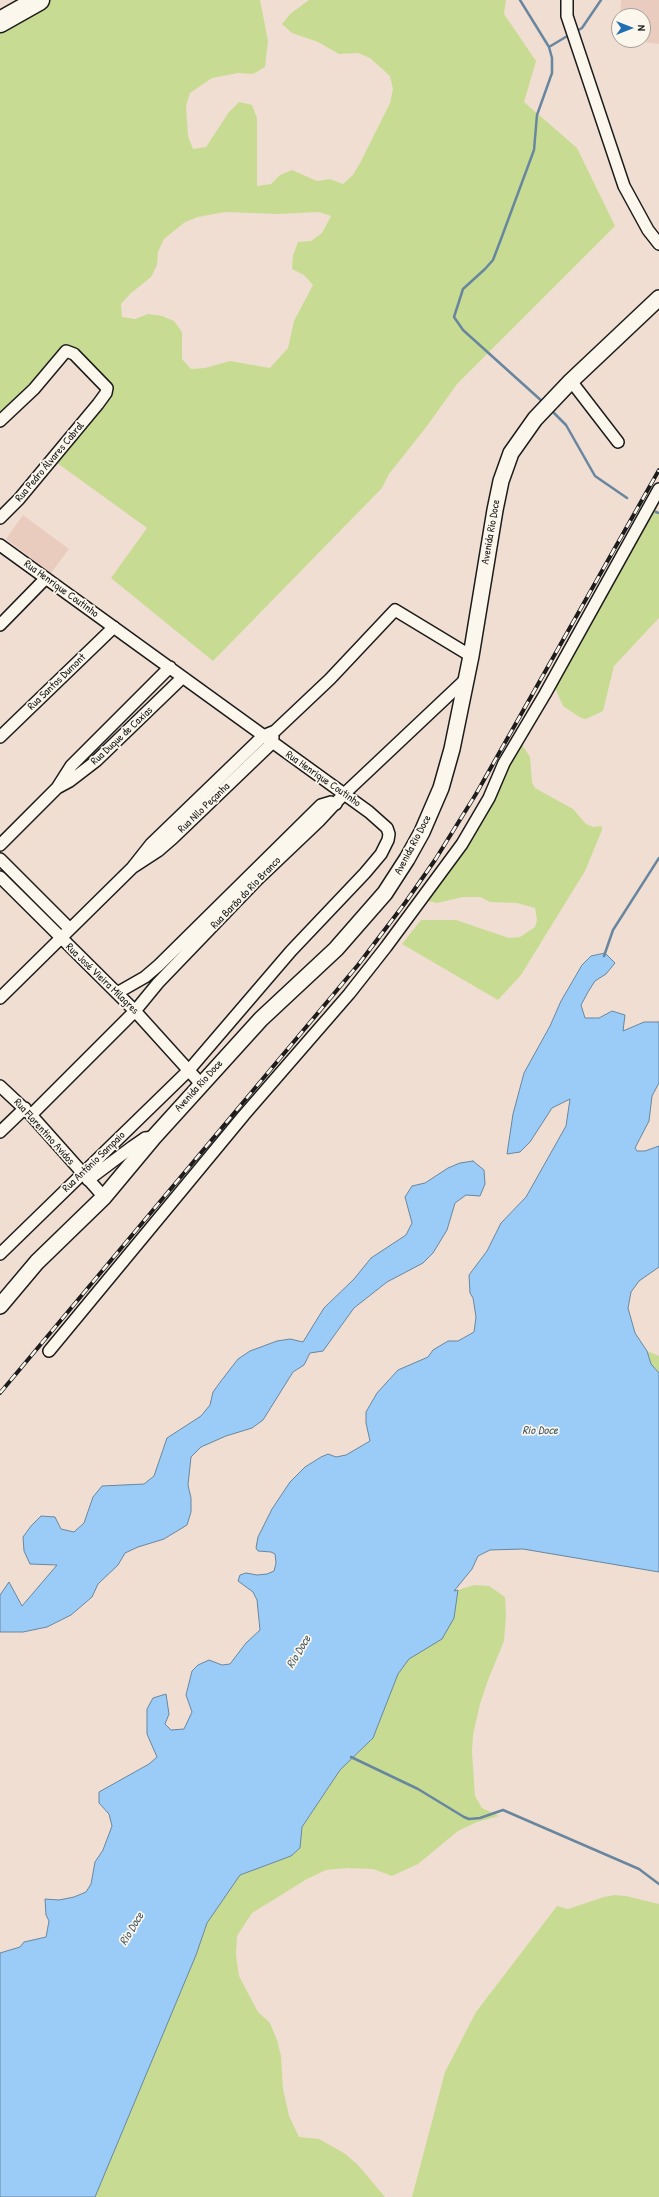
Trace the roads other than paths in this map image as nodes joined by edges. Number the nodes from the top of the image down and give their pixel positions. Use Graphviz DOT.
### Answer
graph roads {
  1 [pos="39,0"];
  2 [pos="567,0"];
  3 [pos="0,22"];
  4 [pos="659,244"];
  5 [pos="657,305"];
  6 [pos="571,381"];
  7 [pos="0,421"];
  8 [pos="618,442"];
  9 [pos="659,489"];
  10 [pos="0,518"];
  11 [pos="0,545"];
  12 [pos="46,578"];
  13 [pos="0,625"];
  14 [pos="114,627"];
  15 [pos="471,656"];
  16 [pos="170,667"];
  17 [pos="182,678"];
  18 [pos="467,678"];
  19 [pos="0,737"];
  20 [pos="268,740"];
  21 [pos="57,788"];
  22 [pos="344,794"];
  23 [pos="336,804"];
  24 [pos="0,845"];
  25 [pos="0,859"];
  26 [pos="0,877"];
  27 [pos="70,929"];
  28 [pos="60,938"];
  29 [pos="117,993"];
  30 [pos="0,998"];
  31 [pos="135,1011"];
  32 [pos="189,1070"];
  33 [pos="201,1084"];
  34 [pos="0,1086"];
  35 [pos="28,1112"];
  36 [pos="0,1132"];
  37 [pos="154,1137"];
  38 [pos="85,1177"];
  39 [pos="104,1197"];
  40 [pos="0,1254"];
  41 [pos="0,1306"];
  42 [pos="49,1351"];
  1 -- 3 [label="highway"];
  2 -- 4 [label="street"];
  5 -- 6 [label="street, Avenida Rio Doce"];
  6 -- 8 [label="street"];
  6 -- 15 [label="street, Avenida Rio Doce"];
  7 -- 10 [label="street, Rua Pedro Álvares Cabral"];
  9 -- 42 [label="street"];
  11 -- 12 [label="street, Rua Henrique Coutinho"];
  12 -- 13 [label="street"];
  12 -- 14 [label="street, Rua Henrique Coutinho"];
  14 -- 16 [label="street, Rua Henrique Coutinho"];
  14 -- 19 [label="street, Rua Santos Dumont"];
  15 -- 18 [label="street, Avenida Rio Doce"];
  15 -- 20 [label="street"];
  16 -- 17 [label="street, Rua Henrique Coutinho"];
  16 -- 21 [label="street, Rua Duque de Caxias"];
  17 -- 20 [label="street, Rua Henrique Coutinho"];
  17 -- 21 [label="street, Rua Duque de Caxias"];
  18 -- 22 [label="street, Rua Barão do Rio Branco"];
  18 -- 33 [label="street, Avenida Rio Doce"];
  20 -- 22 [label="street, Rua Henrique Coutinho"];
  20 -- 27 [label="street, Rua Nilo Peçanha"];
  21 -- 24 [label="street, Rua Duque de Caxias"];
  22 -- 23 [label="street, Rua Barão do Rio Branco"];
  22 -- 32 [label="street, Rua Henrique Coutinho"];
  23 -- 29 [label="street"];
  23 -- 31 [label="street, Rua Barão do Rio Branco"];
  25 -- 27 [label="street"];
  26 -- 28 [label="street, Rua José Vieira Milagres"];
  27 -- 28 [label="street, Rua Nilo Peçanha"];
  28 -- 29 [label="street, Rua José Vieira Milagres"];
  28 -- 30 [label="street, Rua Nilo Peçanha"];
  29 -- 31 [label="street, Rua José Vieira Milagres"];
  31 -- 32 [label="street, Rua José Vieira Milagres"];
  31 -- 35 [label="street, Rua Barão do Rio Branco"];
  32 -- 33 [label="street, Rua José Vieira Milagres"];
  32 -- 38 [label="street, Rua Antônio Sampaio"];
  33 -- 37 [label="street, Avenida Rio Doce"];
  34 -- 35 [label="street, Rua Florentino Avidos"];
  35 -- 36 [label="street, Rua Barão do Rio Branco"];
  35 -- 38 [label="street, Rua Florentino Avidos"];
  37 -- 38 [label="street"];
  37 -- 39 [label="street, Avenida Rio Doce"];
  38 -- 39 [label="street, Rua Florentino Avidos"];
  38 -- 40 [label="street, Rua Antônio Sampaio"];
  39 -- 41 [label="street, Avenida Rio Doce"];
}
